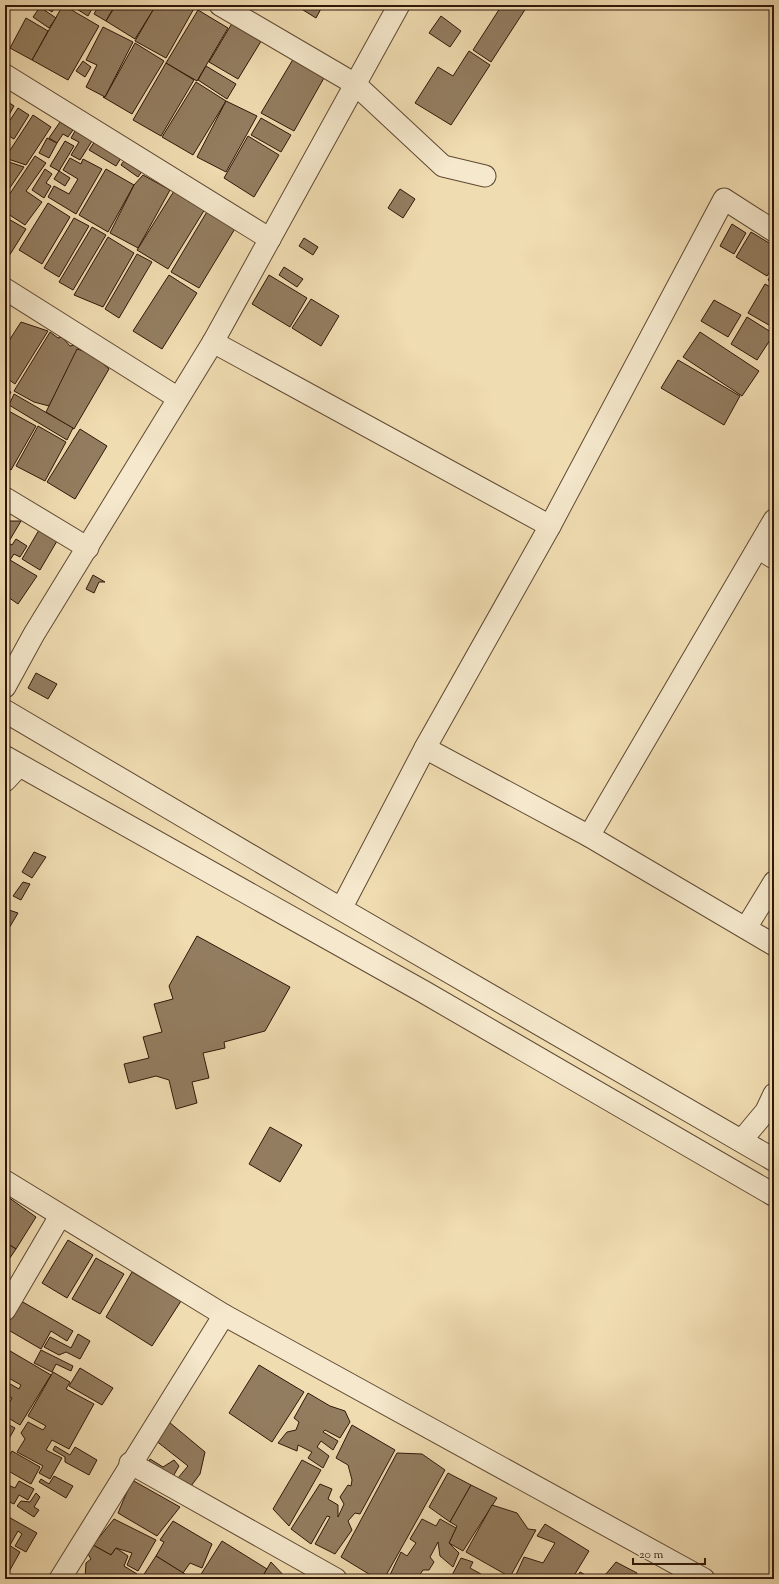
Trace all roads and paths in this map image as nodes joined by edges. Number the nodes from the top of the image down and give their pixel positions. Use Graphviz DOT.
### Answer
graph roads {
  1 [pos="220,5"];
  2 [pos="399,5"];
  3 [pos="5,75"];
  4 [pos="355,84"];
  5 [pos="485,176"];
  6 [pos="774,231"];
  7 [pos="270,238"];
  8 [pos="5,288"];
  9 [pos="214,342"];
  10 [pos="178,398"];
  11 [pos="5,498"];
  12 [pos="774,520"];
  13 [pos="550,526"];
  14 [pos="88,548"];
  15 [pos="766,553"];
  16 [pos="5,686"];
  17 [pos="5,711"];
  18 [pos="425,748"];
  19 [pos="10,768"];
  20 [pos="589,836"];
  21 [pos="774,882"];
  22 [pos="341,909"];
  23 [pos="746,928"];
  24 [pos="774,945"];
  25 [pos="774,1094"];
  26 [pos="741,1141"];
  27 [pos="774,1160"];
  28 [pos="5,1181"];
  29 [pos="774,1196"];
  30 [pos="60,1216"];
  31 [pos="5,1310"];
  32 [pos="224,1315"];
  33 [pos="130,1463"];
  34 [pos="60,1579"];
  35 [pos="336,1579"];
  36 [pos="704,1579"];
  1 -- 4 [label="street"];
  2 -- 4 [label="street"];
  3 -- 7 [label="street"];
  4 -- 5 [label="street"];
  4 -- 7 [label="street"];
  6 -- 13 [label="street"];
  7 -- 9 [label="street"];
  8 -- 10 [label="street"];
  9 -- 10 [label="street"];
  9 -- 13 [label="street"];
  10 -- 14 [label="street"];
  11 -- 14 [label="street"];
  12 -- 15 [label="street"];
  13 -- 18 [label="street"];
  14 -- 16 [label="street"];
  15 -- 20 [label="street"];
  17 -- 22 [label="street"];
  18 -- 20 [label="street"];
  18 -- 22 [label="street"];
  19 -- 29 [label="street"];
  20 -- 23 [label="street"];
  21 -- 23 [label="street"];
  22 -- 26 [label="street"];
  23 -- 24 [label="street"];
  25 -- 26 [label="street"];
  26 -- 27 [label="street"];
  28 -- 30 [label="street"];
  30 -- 31 [label="street"];
  30 -- 32 [label="street"];
  32 -- 33 [label="street"];
  32 -- 36 [label="street"];
  33 -- 34 [label="street"];
  33 -- 35 [label="street"];
}
